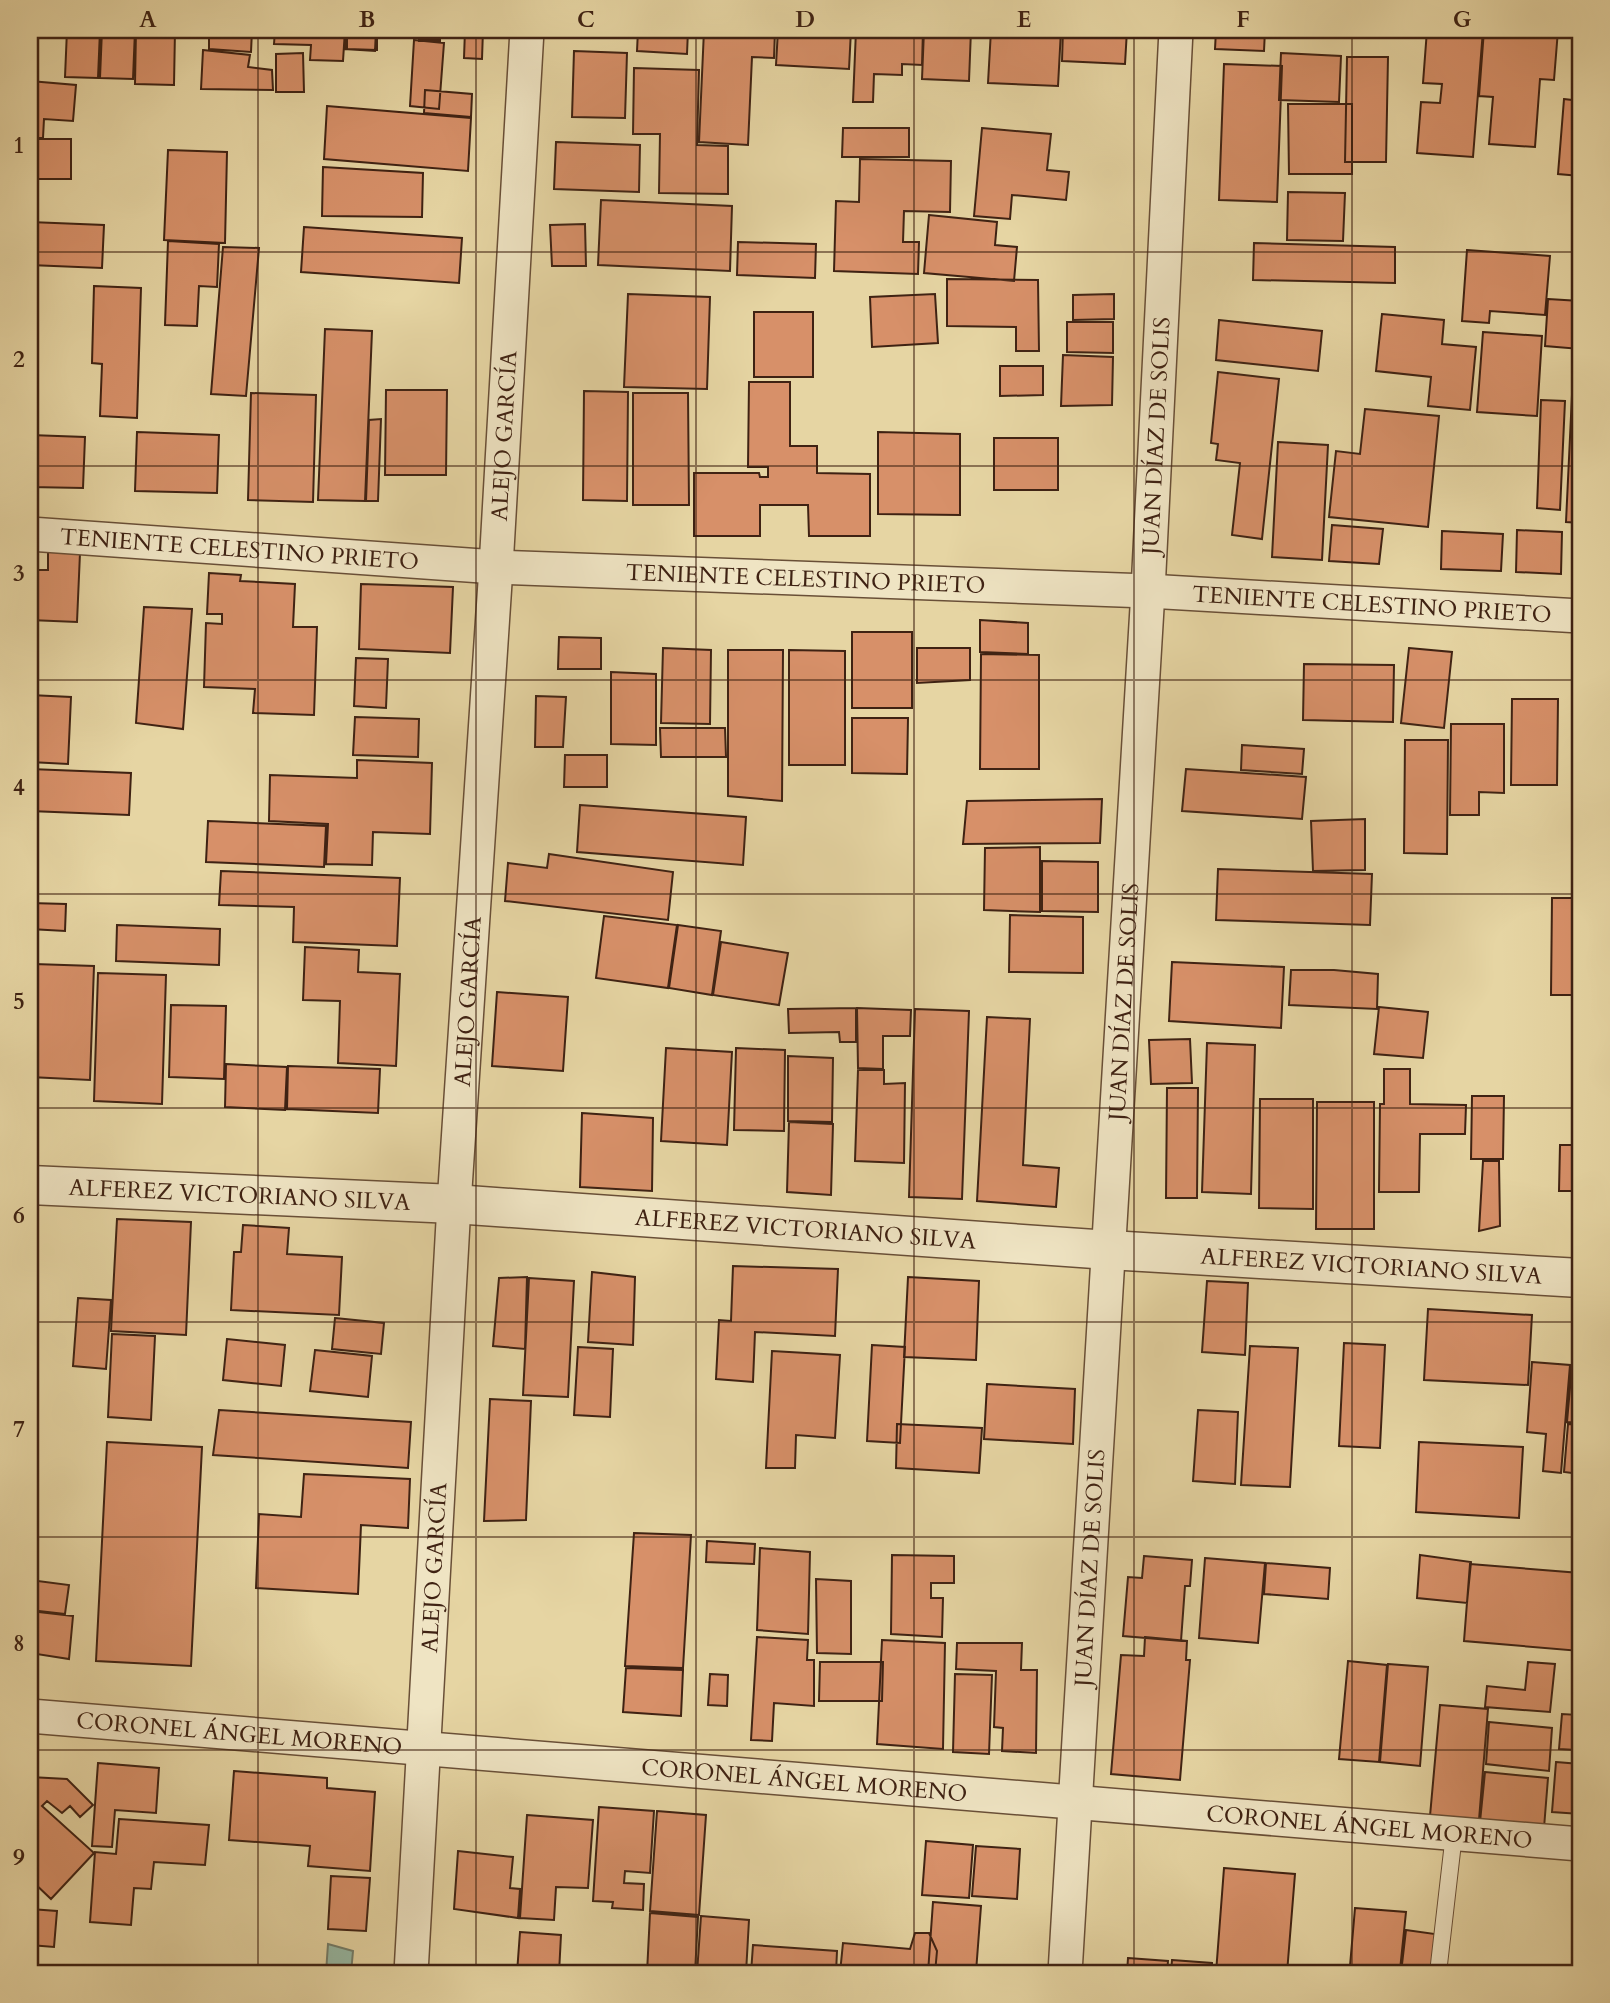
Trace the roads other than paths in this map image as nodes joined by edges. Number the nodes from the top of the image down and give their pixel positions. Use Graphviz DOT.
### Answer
graph roads {
  1 [pos="527,30"];
  2 [pos="1176,30"];
  3 [pos="30,534"];
  4 [pos="496,567"];
  5 [pos="1148,591"];
  6 [pos="1580,616"];
  7 [pos="30,1185"];
  8 [pos="454,1204"];
  9 [pos="1109,1250"];
  10 [pos="1580,1278"];
  11 [pos="30,1716"];
  12 [pos="424,1749"];
  13 [pos="1076,1802"];
  14 [pos="1454,1833"];
  15 [pos="1580,1844"];
  16 [pos="411,1973"];
  17 [pos="1065,1973"];
  18 [pos="1438,1973"];
  1 -- 4 [label="street, ALEJO GARCÍA"];
  2 -- 5 [label="street, JUAN DÍAZ DE SOLIS"];
  3 -- 4 [label="street, TENIENTE CELESTINO PRIETO"];
  4 -- 5 [label="street, TENIENTE CELESTINO PRIETO"];
  4 -- 8 [label="street, ALEJO GARCÍA"];
  5 -- 6 [label="street, TENIENTE CELESTINO PRIETO"];
  5 -- 9 [label="street, JUAN DÍAZ DE SOLIS"];
  7 -- 8 [label="street, ALFEREZ VICTORIANO SILVA"];
  8 -- 9 [label="street, ALFEREZ VICTORIANO SILVA"];
  8 -- 12 [label="street, ALEJO GARCÍA"];
  9 -- 10 [label="street, ALFEREZ VICTORIANO SILVA"];
  9 -- 13 [label="street, JUAN DÍAZ DE SOLIS"];
  11 -- 12 [label="street, CORONEL ÁNGEL MORENO"];
  12 -- 13 [label="street, CORONEL ÁNGEL MORENO"];
  12 -- 16 [label="street, ALEJO GARCÍA"];
  13 -- 14 [label="street, CORONEL ÁNGEL MORENO"];
  13 -- 17 [label="street, JUAN DÍAZ DE SOLIS"];
  14 -- 15 [label="street, CORONEL ÁNGEL MORENO"];
  14 -- 18 [label="lane"];
}
